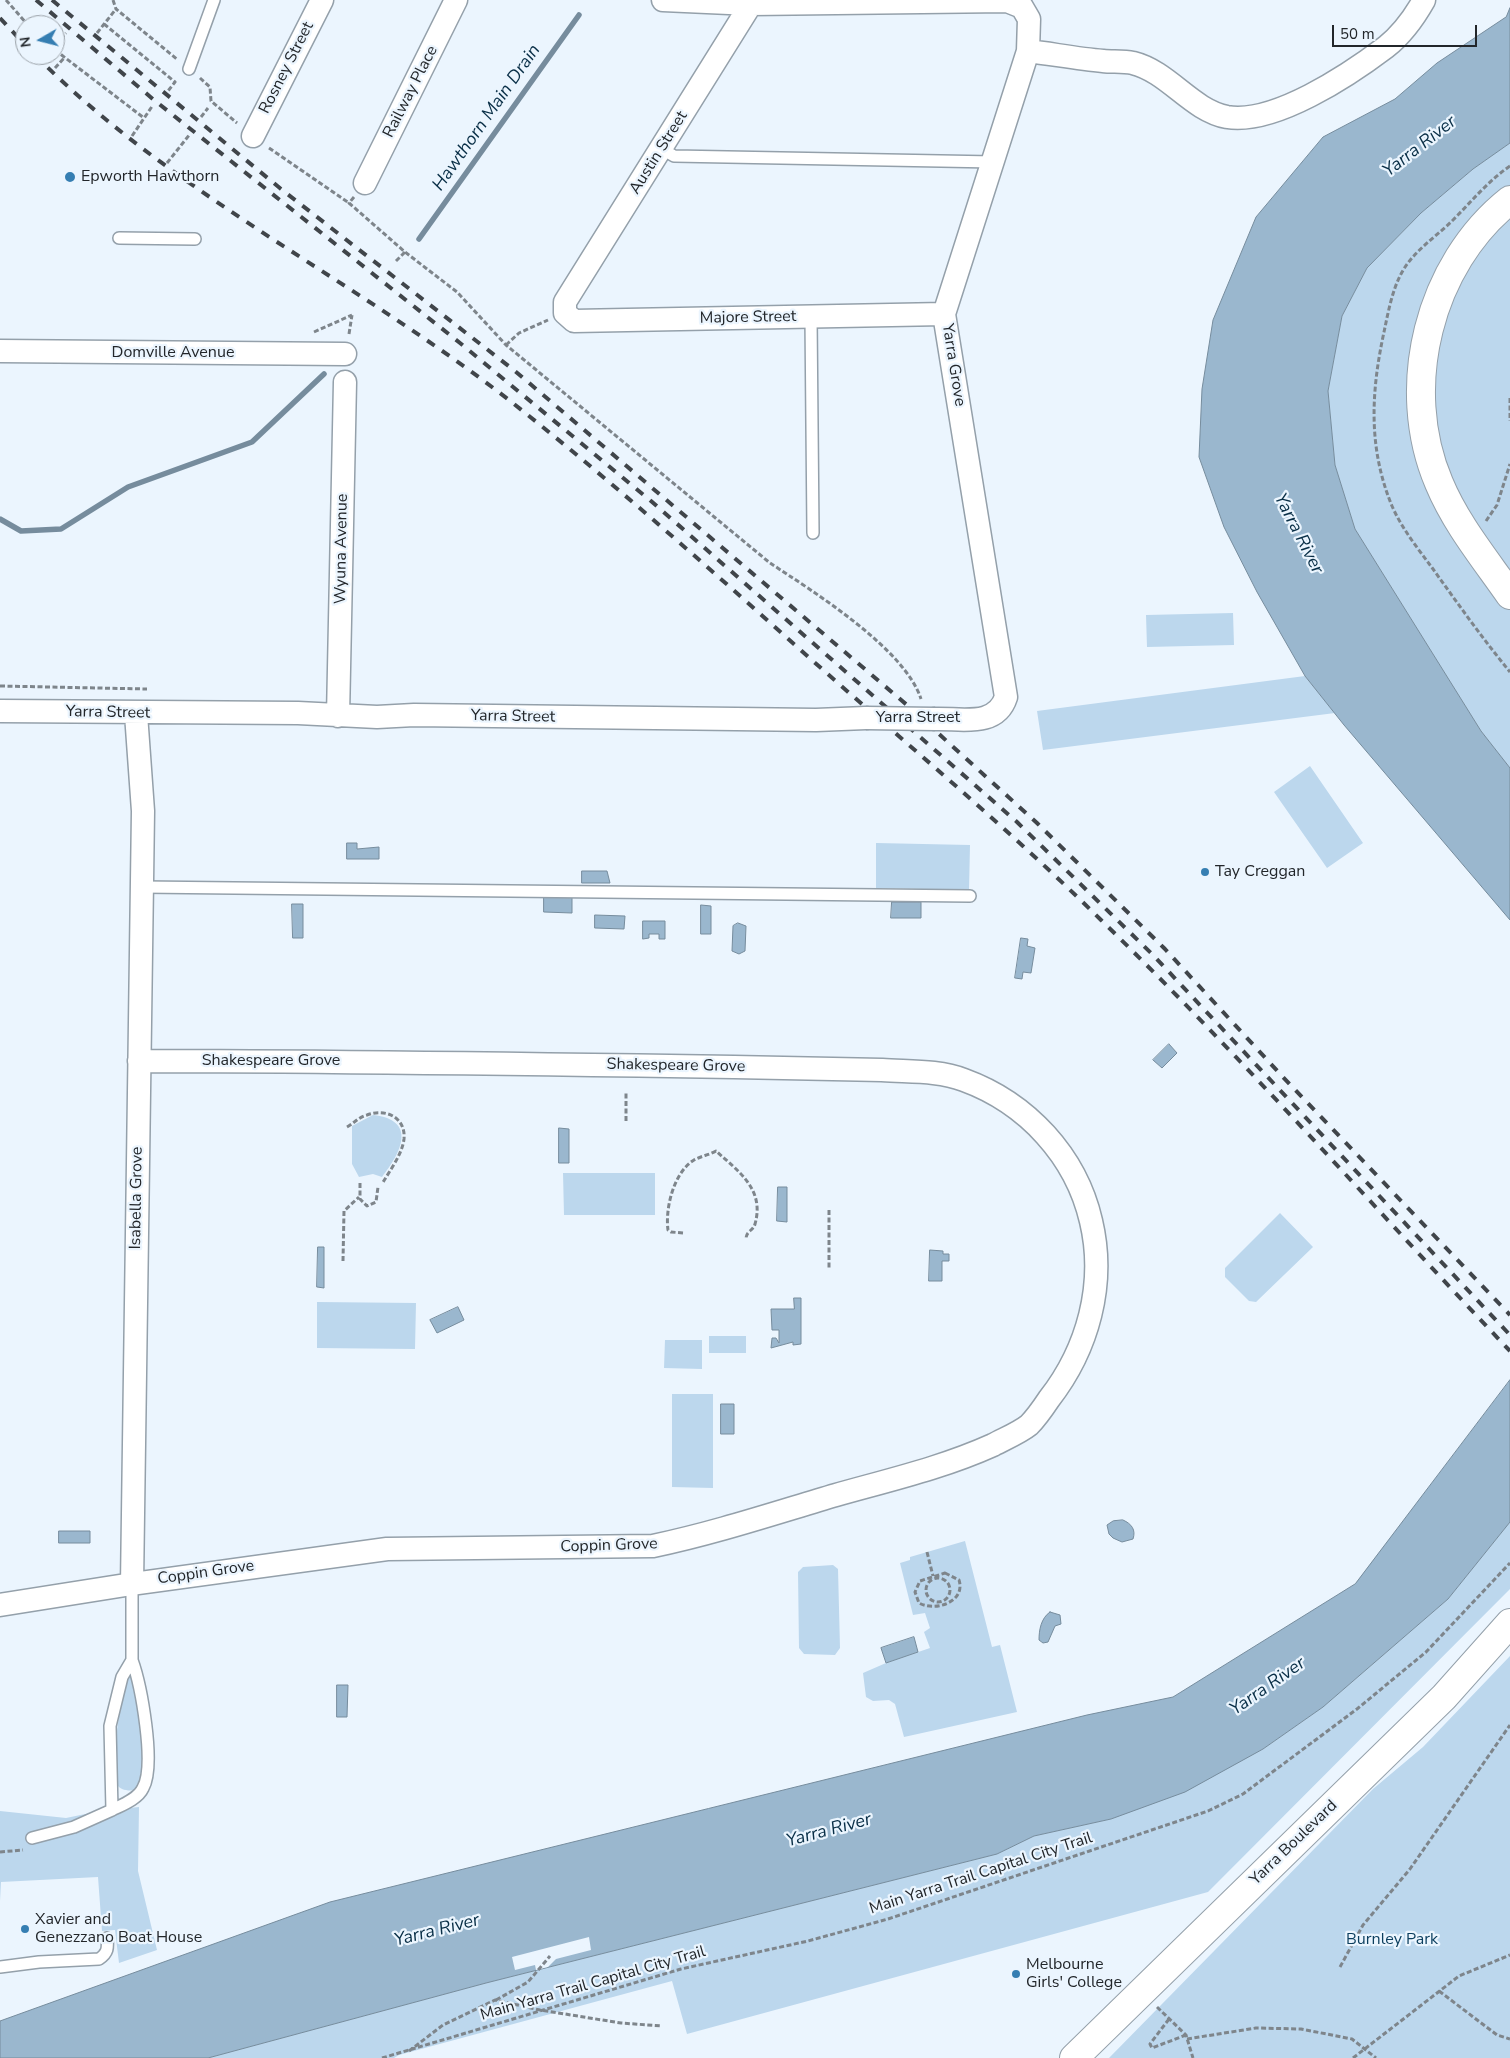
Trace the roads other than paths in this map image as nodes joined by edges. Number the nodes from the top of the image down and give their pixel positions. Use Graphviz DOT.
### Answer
graph roads {
  1 [pos="214,0"];
  2 [pos="322,0"];
  3 [pos="456,0"];
  4 [pos="663,0"];
  5 [pos="1424,0"];
  6 [pos="751,4"];
  7 [pos="1028,50"];
  8 [pos="189,69"];
  9 [pos="253,136"];
  10 [pos="662,149"];
  11 [pos="994,162"];
  12 [pos="365,183"];
  13 [pos="1510,200"];
  14 [pos="119,238"];
  15 [pos="195,238"];
  16 [pos="565,307"];
  17 [pos="944,314"];
  18 [pos="811,317"];
  19 [pos="0,351"];
  20 [pos="345,354"];
  21 [pos="345,382"];
  22 [pos="813,532"];
  23 [pos="1510,595"];
  24 [pos="1005,688"];
  25 [pos="0,711"];
  26 [pos="145,714"];
  27 [pos="338,716"];
  28 [pos="142,887"];
  29 [pos="970,896"];
  30 [pos="139,1061"];
  31 [pos="1096,1269"];
  32 [pos="132,1584"];
  33 [pos="0,1605"];
  34 [pos="1510,1623"];
  35 [pos="132,1660"];
  36 [pos="112,1810"];
  37 [pos="32,1838"];
  38 [pos="107,1938"];
  39 [pos="0,1967"];
  40 [pos="1074,2058"];
  1 -- 8 [label="lane"];
  2 -- 9 [label="street, Rosney Street"];
  3 -- 12 [label="street, Railway Place"];
  4 -- 6 [label="street, Yarra Grove"];
  5 -- 7 [label="street"];
  6 -- 7 [label="street, Yarra Grove"];
  6 -- 10 [label="street, Austin Street"];
  7 -- 11 [label="street, Yarra Grove"];
  10 -- 11 [label="lane"];
  10 -- 16 [label="street, Austin Street"];
  11 -- 17 [label="street, Yarra Grove"];
  13 -- 23 [label="main road"];
  14 -- 15 [label="lane"];
  16 -- 18 [label="street, Majore Street"];
  17 -- 18 [label="street, Majore Street"];
  17 -- 24 [label="street, Yarra Grove"];
  18 -- 22 [label="lane"];
  19 -- 20 [label="street, Domville Avenue"];
  21 -- 27 [label="street, Wyuna Avenue"];
  24 -- 27 [label="street, Yarra Street, bridge"];
  25 -- 26 [label="street, Yarra Street"];
  26 -- 27 [label="street, Yarra Street"];
  26 -- 28 [label="street, Isabella Grove"];
  28 -- 29 [label="lane"];
  28 -- 30 [label="street, Isabella Grove"];
  30 -- 31 [label="street, Shakespeare Grove"];
  30 -- 32 [label="street, Isabella Grove"];
  31 -- 32 [label="street, Coppin Grove"];
  32 -- 33 [label="street, Coppin Grove"];
  32 -- 35 [label="lane"];
  34 -- 40 [label="main road, Yarra Boulevard"];
  35 -- 36 [label="lane"];
  35 -- 36 [label="lane"];
  36 -- 37 [label="lane"];
  38 -- 39 [label="lane"];
}
